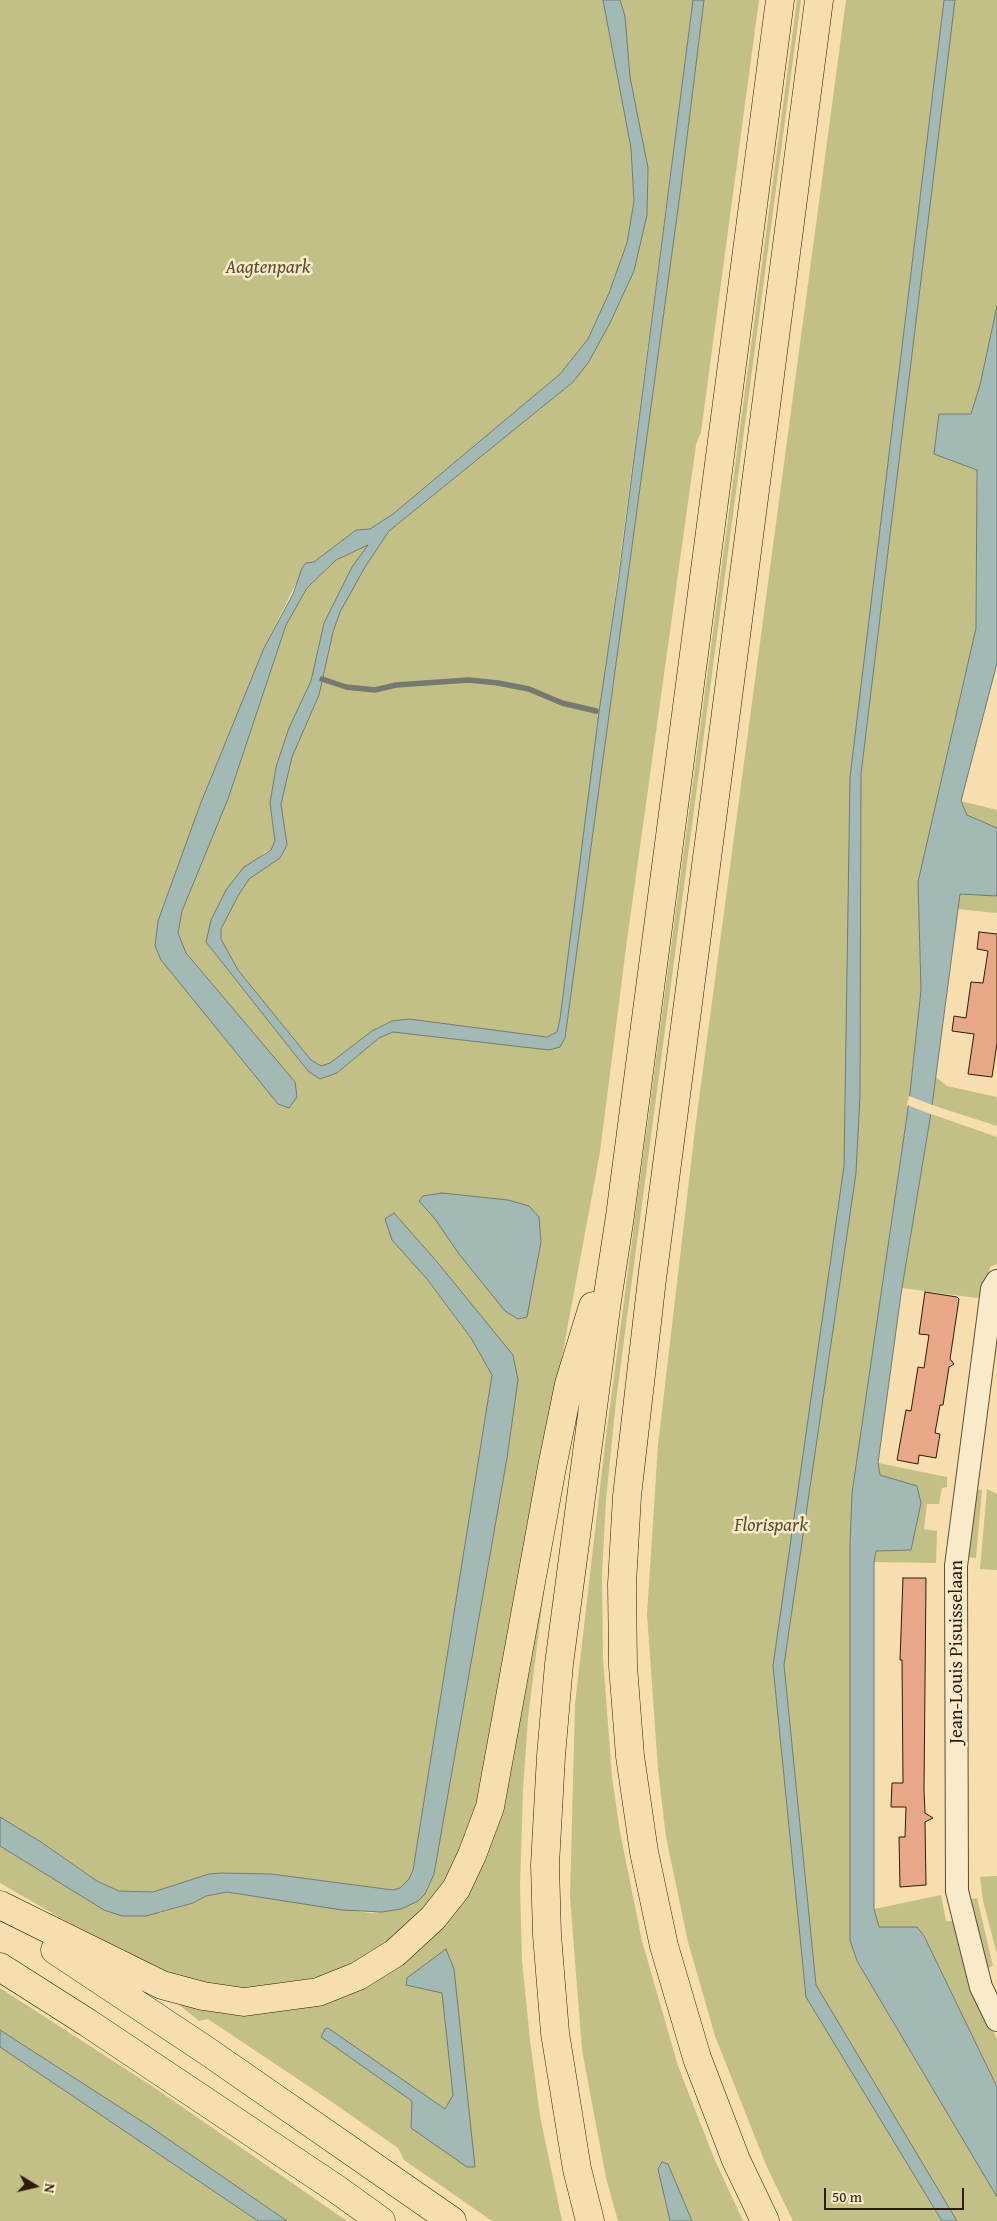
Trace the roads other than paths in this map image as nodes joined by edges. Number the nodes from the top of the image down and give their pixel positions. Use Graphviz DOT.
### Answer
graph roads {
  1 [pos="780,0"];
  2 [pos="819,0"];
  3 [pos="620,1216"];
  4 [pos="997,1280"];
  5 [pos="0,1905"];
  6 [pos="0,1914"];
  7 [pos="0,1967"];
  8 [pos="997,2020"];
  9 [pos="589,2219"];
  10 [pos="381,2221"];
  11 [pos="452,2221"];
  12 [pos="765,2221"];
  1 -- 3 [label="highway"];
  2 -- 12 [label="highway"];
  3 -- 5 [label="highway"];
  3 -- 9 [label="highway"];
  4 -- 8 [label="street, Jean-Louis Pisuisselaan"];
  6 -- 11 [label="highway"];
  7 -- 10 [label="highway"];
}
